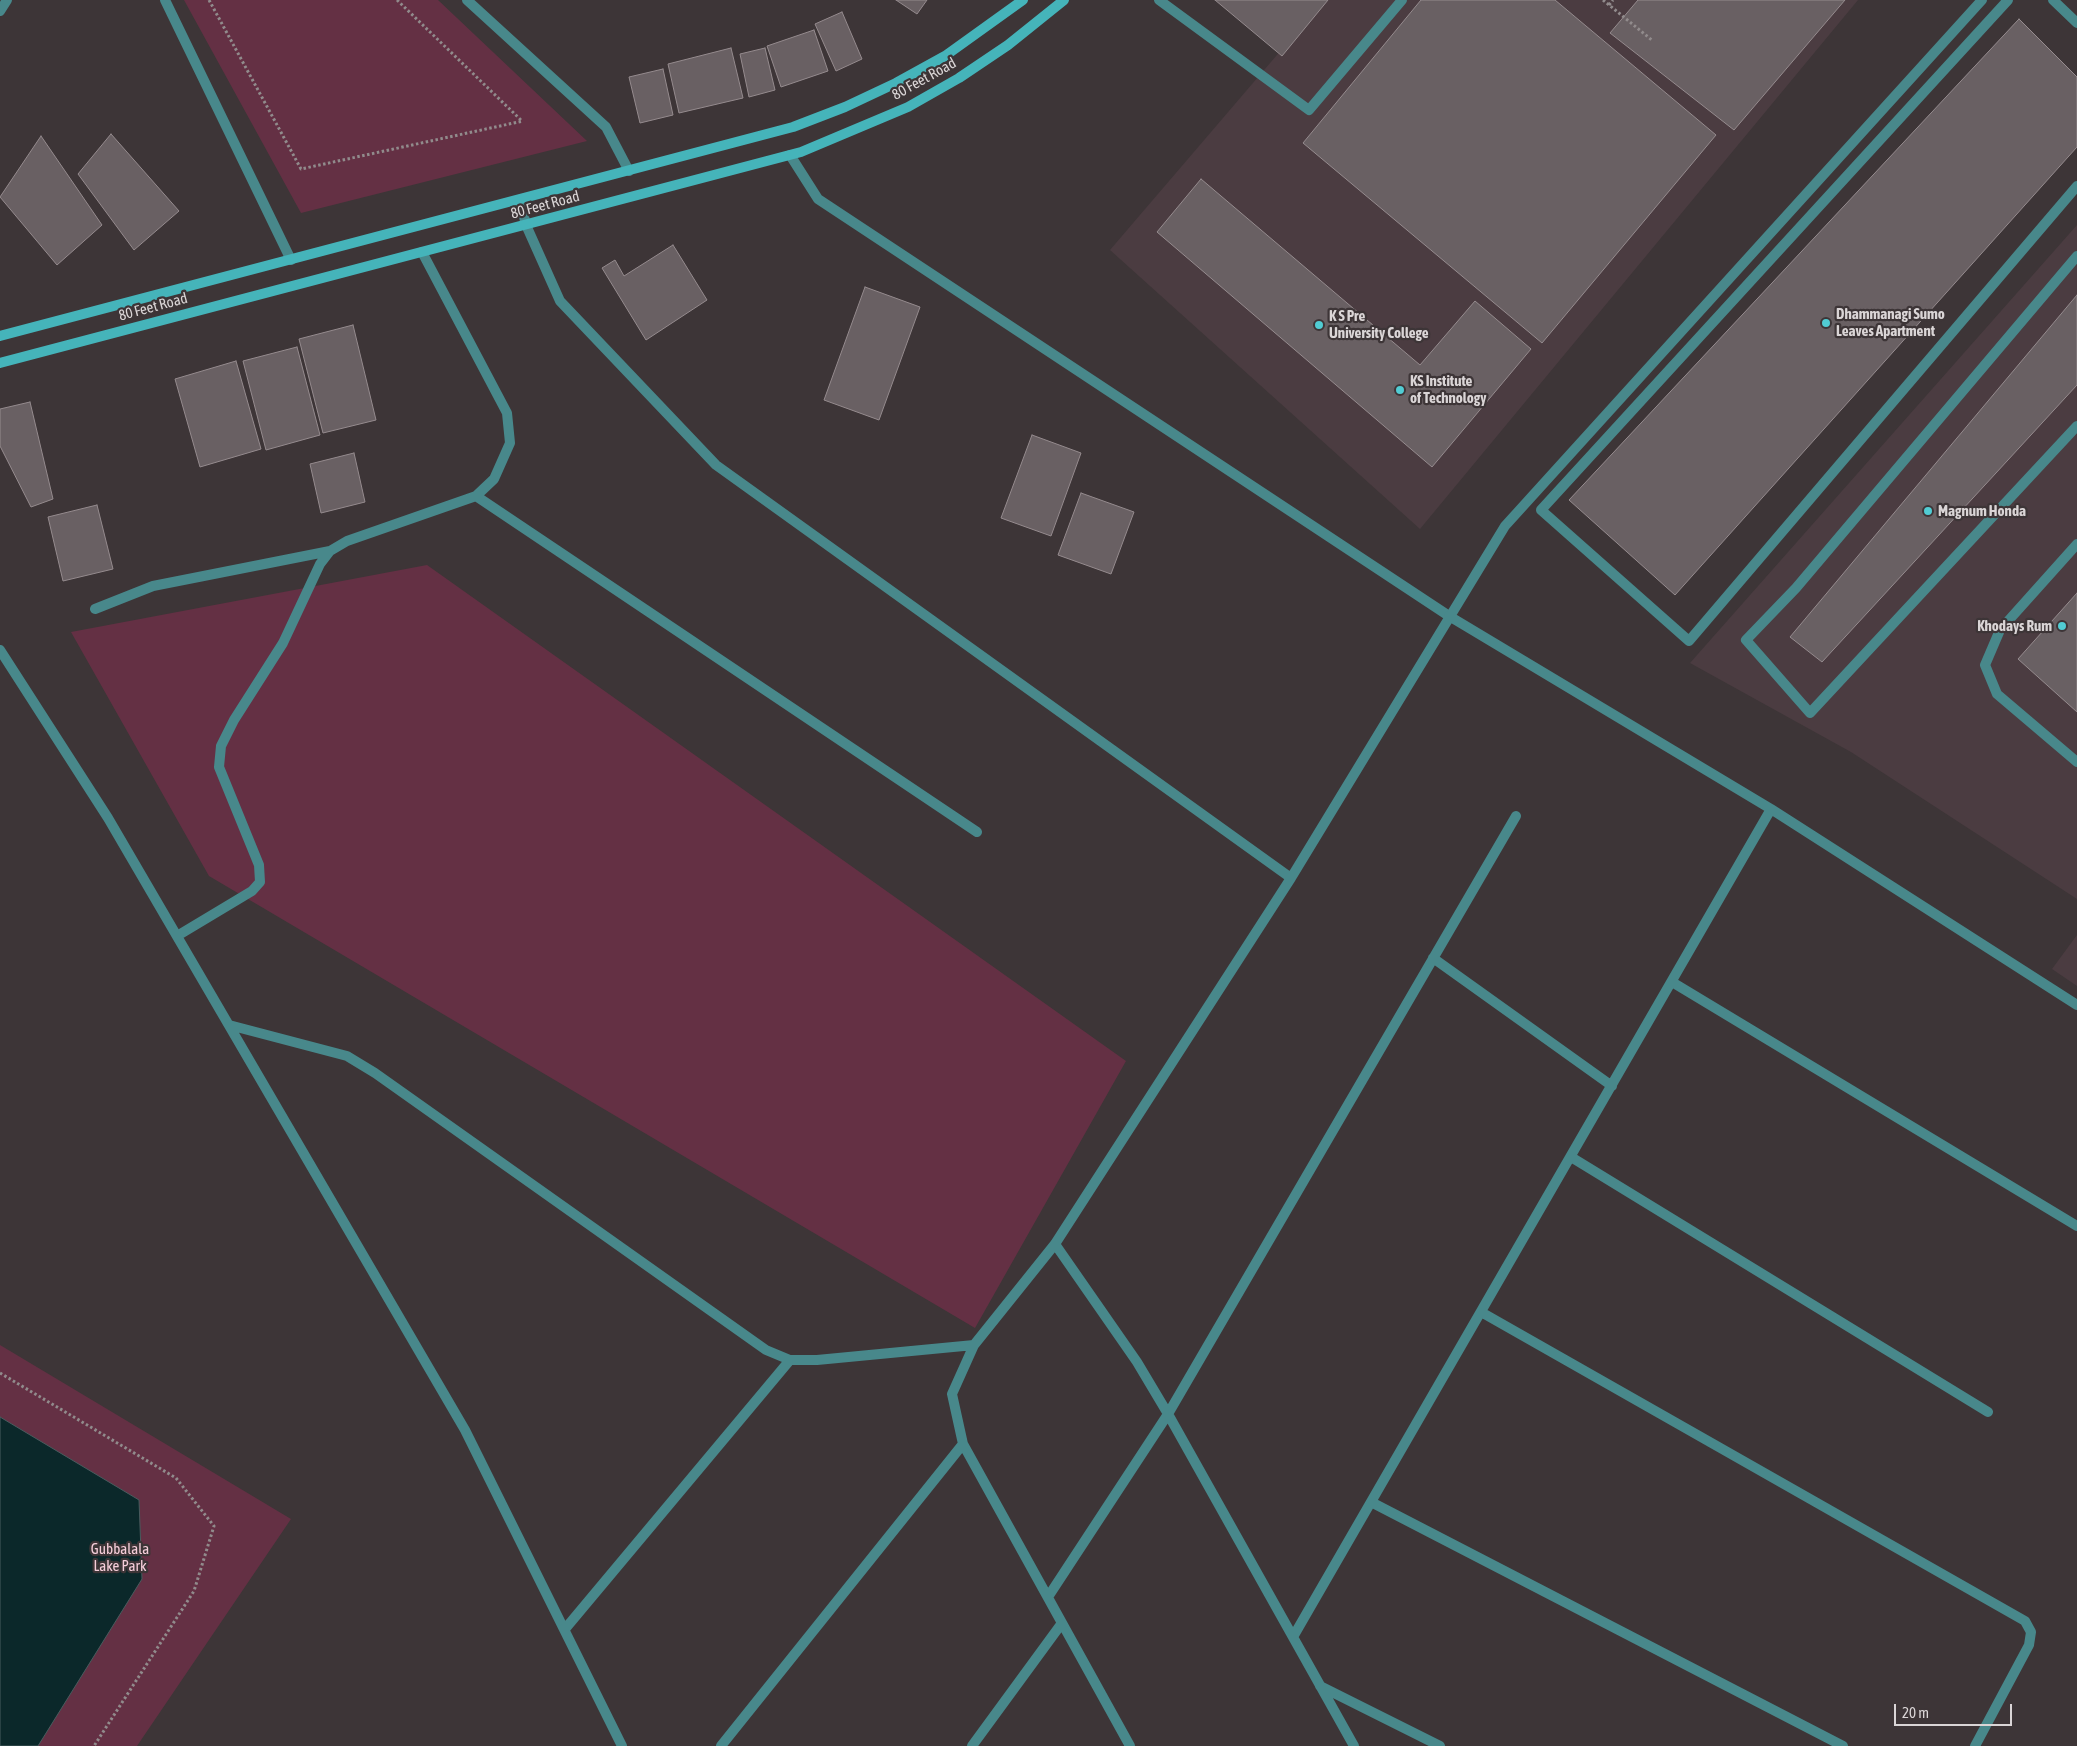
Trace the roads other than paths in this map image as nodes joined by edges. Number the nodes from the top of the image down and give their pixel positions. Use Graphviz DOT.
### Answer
graph roads {
  1 [pos="7,0"];
  2 [pos="165,0"];
  3 [pos="468,0"];
  4 [pos="1023,0"];
  5 [pos="1064,0"];
  6 [pos="1159,0"];
  7 [pos="1402,0"];
  8 [pos="1982,0"];
  9 [pos="2008,0"];
  10 [pos="2053,0"];
  11 [pos="0,11"];
  12 [pos="2077,23"];
  13 [pos="790,155"];
  14 [pos="629,171"];
  15 [pos="2077,186"];
  16 [pos="520,200"];
  17 [pos="526,226"];
  18 [pos="422,252"];
  19 [pos="2077,256"];
  20 [pos="291,260"];
  21 [pos="0,336"];
  22 [pos="0,363"];
  23 [pos="2077,426"];
  24 [pos="476,496"];
  25 [pos="2077,544"];
  26 [pos="330,551"];
  27 [pos="95,609"];
  28 [pos="1449,616"];
  29 [pos="0,650"];
  30 [pos="2077,762"];
  31 [pos="1771,809"];
  32 [pos="1516,816"];
  33 [pos="977,832"];
  34 [pos="1291,878"];
  35 [pos="177,936"];
  36 [pos="1432,958"];
  37 [pos="1672,982"];
  38 [pos="2077,1005"];
  39 [pos="229,1025"];
  40 [pos="1612,1086"];
  41 [pos="1570,1157"];
  42 [pos="2077,1226"];
  43 [pos="1055,1244"];
  44 [pos="1481,1312"];
  45 [pos="974,1344"];
  46 [pos="790,1360"];
  47 [pos="1988,1412"];
  48 [pos="1168,1414"];
  49 [pos="963,1444"];
  50 [pos="1371,1502"];
  51 [pos="1048,1598"];
  52 [pos="1062,1623"];
  53 [pos="565,1629"];
  54 [pos="1293,1637"];
  55 [pos="1320,1686"];
  56 [pos="622,1746"];
  57 [pos="721,1746"];
  58 [pos="972,1746"];
  59 [pos="1130,1746"];
  60 [pos="1354,1746"];
  61 [pos="1440,1746"];
  62 [pos="1843,1746"];
  63 [pos="1975,1746"];
  1 -- 11 [label="street"];
  2 -- 20 [label="street"];
  3 -- 14 [label="street"];
  4 -- 14 [label="main road, 80 Feet Road"];
  5 -- 13 [label="main road, 80 Feet Road"];
  6 -- 7 [label="street"];
  8 -- 28 [label="street"];
  9 -- 15 [label="street"];
  10 -- 12 [label="street"];
  13 -- 17 [label="main road, 80 Feet Road"];
  13 -- 28 [label="street"];
  14 -- 16 [label="main road, 80 Feet Road"];
  16 -- 17 [label="street"];
  16 -- 20 [label="main road, 80 Feet Road"];
  17 -- 18 [label="main road, 80 Feet Road"];
  17 -- 34 [label="street"];
  18 -- 22 [label="main road, 80 Feet Road"];
  18 -- 24 [label="street"];
  19 -- 23 [label="street"];
  20 -- 21 [label="main road, 80 Feet Road"];
  24 -- 26 [label="street"];
  24 -- 33 [label="street"];
  25 -- 30 [label="street"];
  26 -- 27 [label="street"];
  26 -- 35 [label="street"];
  28 -- 31 [label="street"];
  28 -- 34 [label="street"];
  29 -- 35 [label="street"];
  31 -- 37 [label="street"];
  31 -- 38 [label="street"];
  32 -- 36 [label="street"];
  34 -- 43 [label="street"];
  35 -- 39 [label="street"];
  36 -- 40 [label="street"];
  36 -- 48 [label="street"];
  37 -- 40 [label="street"];
  37 -- 42 [label="street"];
  39 -- 46 [label="street"];
  39 -- 53 [label="street"];
  40 -- 41 [label="street"];
  41 -- 44 [label="street"];
  41 -- 47 [label="street"];
  43 -- 45 [label="street"];
  43 -- 48 [label="street"];
  44 -- 50 [label="street"];
  44 -- 63 [label="street"];
  45 -- 46 [label="street"];
  45 -- 49 [label="street"];
  46 -- 53 [label="street"];
  48 -- 51 [label="street"];
  48 -- 54 [label="street"];
  49 -- 51 [label="street"];
  49 -- 57 [label="street"];
  50 -- 54 [label="street"];
  50 -- 62 [label="street"];
  51 -- 52 [label="street"];
  52 -- 58 [label="street"];
  52 -- 59 [label="street"];
  53 -- 56 [label="street"];
  54 -- 55 [label="street"];
  55 -- 60 [label="street"];
  55 -- 61 [label="street"];
}
